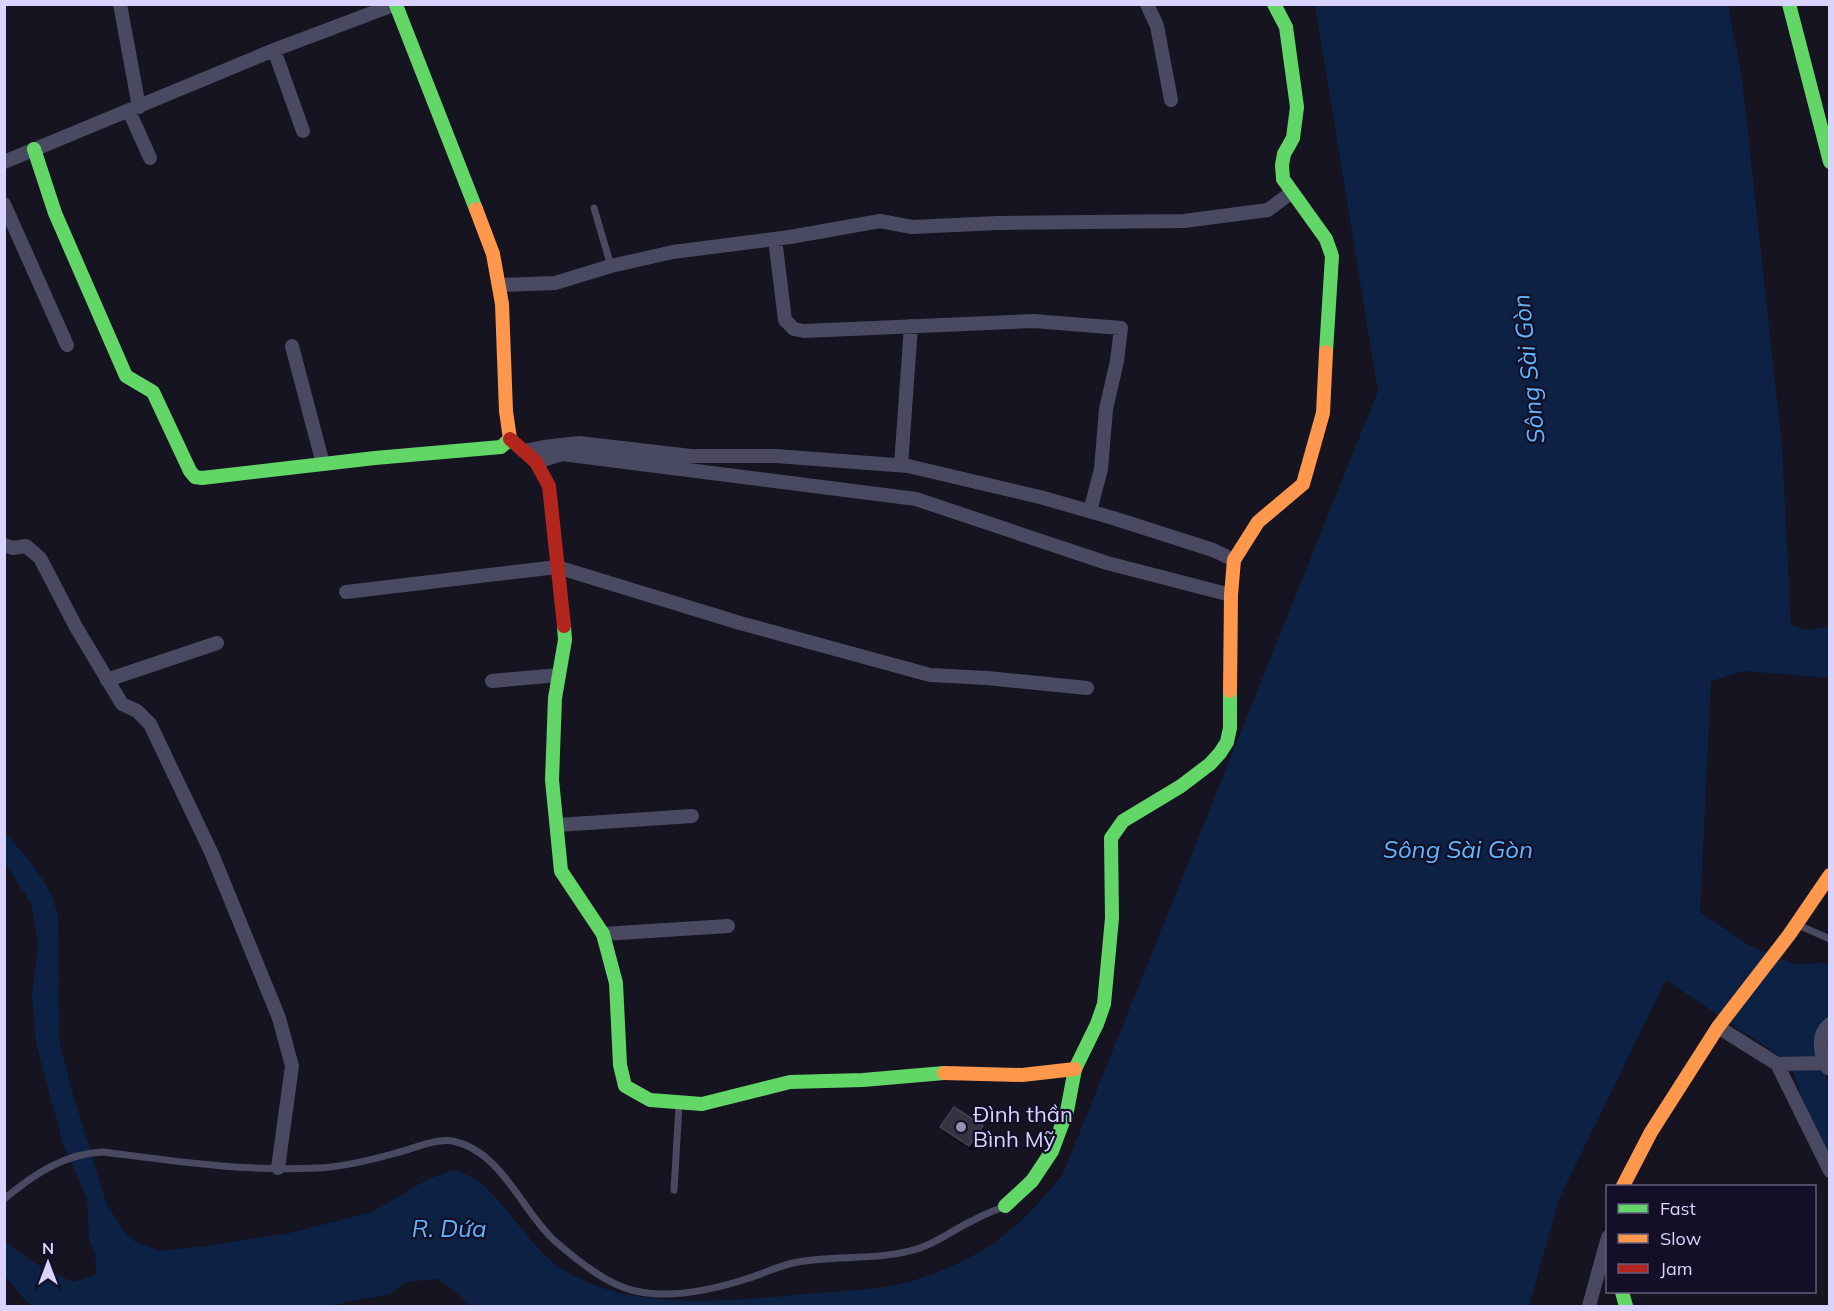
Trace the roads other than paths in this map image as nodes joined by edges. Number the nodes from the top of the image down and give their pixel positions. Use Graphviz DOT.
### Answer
graph roads {
  1 [pos="120,4"];
  2 [pos="396,4"];
  3 [pos="1148,4"];
  4 [pos="1274,4"];
  5 [pos="1789,4"];
  6 [pos="274,50"];
  7 [pos="1171,100"];
  8 [pos="134,109"];
  9 [pos="303,131"];
  10 [pos="29,151"];
  11 [pos="4,152"];
  12 [pos="150,158"];
  13 [pos="4,162"];
  14 [pos="1830,162"];
  15 [pos="1292,192"];
  16 [pos="4,204"];
  17 [pos="594,208"];
  18 [pos="775,239"];
  19 [pos="611,266"];
  20 [pos="499,285"];
  21 [pos="911,326"];
  22 [pos="67,345"];
  23 [pos="292,346"];
  24 [pos="510,439"];
  25 [pos="524,451"];
  26 [pos="536,462"];
  27 [pos="323,464"];
  28 [pos="901,465"];
  29 [pos="1090,511"];
  30 [pos="4,545"];
  31 [pos="1234,560"];
  32 [pos="557,567"];
  33 [pos="346,592"];
  34 [pos="1231,595"];
  35 [pos="217,642"];
  36 [pos="559,675"];
  37 [pos="107,680"];
  38 [pos="492,681"];
  39 [pos="1087,688"];
  40 [pos="692,816"];
  41 [pos="558,825"];
  42 [pos="1830,875"];
  43 [pos="728,926"];
  44 [pos="1792,929"];
  45 [pos="603,934"];
  46 [pos="1830,939"];
  47 [pos="1830,1024"];
  48 [pos="1720,1025"];
  49 [pos="1782,1064"];
  50 [pos="1826,1065"];
  51 [pos="1075,1069"];
  52 [pos="679,1102"];
  53 [pos="278,1168"];
  54 [pos="1830,1171"];
  55 [pos="1624,1185"];
  56 [pos="674,1190"];
  57 [pos="4,1198"];
  58 [pos="1005,1206"];
  59 [pos="1606,1244"];
  60 [pos="1589,1306"];
  1 -- 8 [label="street"];
  2 -- 6 [label="street"];
  2 -- 20 [label="street"];
  3 -- 7 [label="street"];
  4 -- 15 [label="street"];
  5 -- 14 [label="street"];
  6 -- 8 [label="street"];
  6 -- 9 [label="street"];
  8 -- 10 [label="street"];
  8 -- 12 [label="street"];
  10 -- 11 [label="street"];
  10 -- 13 [label="street"];
  10 -- 27 [label="street"];
  15 -- 18 [label="street"];
  15 -- 31 [label="street"];
  16 -- 22 [label="street"];
  17 -- 19 [label="lane"];
  18 -- 19 [label="street"];
  18 -- 21 [label="street"];
  19 -- 20 [label="street"];
  20 -- 24 [label="street"];
  21 -- 28 [label="street"];
  21 -- 29 [label="street"];
  23 -- 27 [label="street"];
  24 -- 25 [label="street"];
  24 -- 27 [label="street"];
  25 -- 26 [label="street"];
  25 -- 28 [label="street"];
  26 -- 32 [label="street"];
  26 -- 34 [label="street"];
  28 -- 29 [label="street"];
  29 -- 31 [label="street"];
  30 -- 37 [label="street"];
  31 -- 34 [label="street"];
  32 -- 33 [label="street"];
  32 -- 36 [label="street"];
  32 -- 39 [label="street"];
  34 -- 51 [label="street"];
  35 -- 37 [label="street"];
  36 -- 38 [label="street"];
  36 -- 41 [label="street"];
  37 -- 53 [label="street"];
  40 -- 41 [label="street"];
  41 -- 45 [label="street"];
  42 -- 44 [label="street"];
  43 -- 45 [label="street"];
  44 -- 46 [label="lane"];
  44 -- 48 [label="street"];
  45 -- 52 [label="street"];
  47 -- 50 [label="street"];
  48 -- 49 [label="street"];
  48 -- 55 [label="street"];
  49 -- 50 [label="street"];
  49 -- 54 [label="street"];
  51 -- 52 [label="street"];
  51 -- 58 [label="street"];
  52 -- 56 [label="lane"];
  53 -- 57 [label="lane"];
  53 -- 58 [label="lane"];
  59 -- 60 [label="street"];
}
